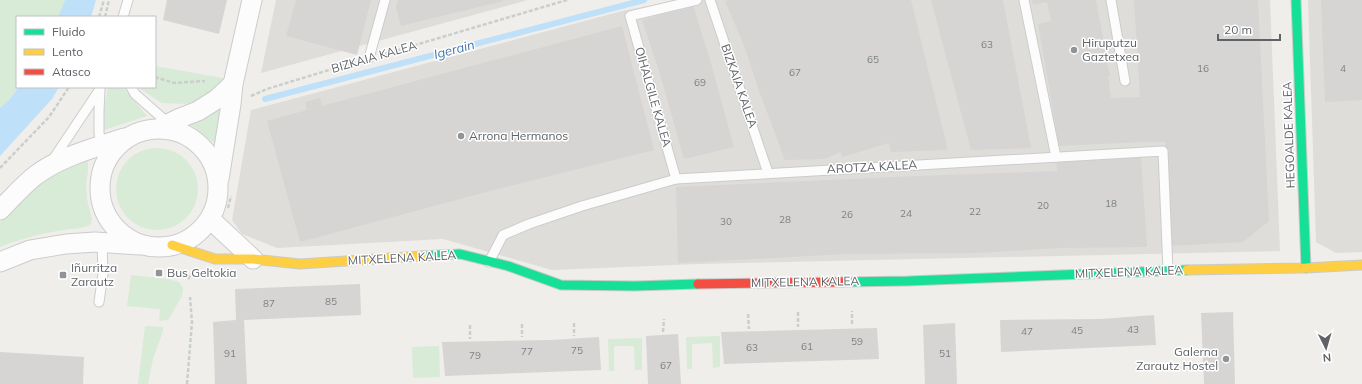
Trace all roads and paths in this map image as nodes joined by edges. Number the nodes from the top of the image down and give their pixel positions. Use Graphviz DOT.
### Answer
graph roads {
  1 [pos="104,0"];
  2 [pos="109,0"];
  3 [pos="128,0"];
  4 [pos="252,0"];
  5 [pos="385,0"];
  6 [pos="567,0"];
  7 [pos="697,0"];
  8 [pos="710,0"];
  9 [pos="1024,0"];
  10 [pos="1111,0"];
  11 [pos="1296,0"];
  12 [pos="99,16"];
  13 [pos="105,16"];
  14 [pos="123,16"];
  15 [pos="369,58"];
  16 [pos="156,76"];
  17 [pos="1125,81"];
  18 [pos="233,84"];
  19 [pos="68,88"];
  20 [pos="101,88"];
  21 [pos="132,88"];
  22 [pos="251,96"];
  23 [pos="169,128"];
  24 [pos="103,154"];
  25 [pos="1056,157"];
  26 [pos="50,166"];
  27 [pos="0,168"];
  28 [pos="768,173"];
  29 [pos="676,178"];
  30 [pos="218,182"];
  31 [pos="0,210"];
  32 [pos="210,219"];
  33 [pos="102,242"];
  34 [pos="148,246"];
  35 [pos="172,246"];
  36 [pos="253,259"];
  37 [pos="0,262"];
  38 [pos="489,262"];
  39 [pos="1362,265"];
  40 [pos="1306,268"];
  41 [pos="1168,270"];
  42 [pos="190,297"];
  43 [pos="99,302"];
  44 [pos="852,311"];
  45 [pos="798,312"];
  46 [pos="748,314"];
  47 [pos="664,320"];
  48 [pos="574,323"];
  49 [pos="522,324"];
  50 [pos="852,324"];
  51 [pos="470,325"];
  52 [pos="798,327"];
  53 [pos="749,329"];
  54 [pos="663,332"];
  55 [pos="574,336"];
  56 [pos="522,337"];
  57 [pos="470,339"];
  58 [pos="187,384"];
  1 -- 12 [label="path"];
  2 -- 13 [label="path"];
  3 -- 14 [label="lane"];
  4 -- 18 [label="street"];
  5 -- 15 [label="lane"];
  6 -- 15 [label="path, BIZKAIA KALEA"];
  7 -- 29 [label="lane, OIHALGILE KALEA"];
  8 -- 28 [label="lane, BIZKAIA KALEA"];
  9 -- 25 [label="lane"];
  10 -- 17 [label="lane"];
  11 -- 40 [label="street, HEGOALDE KALEA"];
  15 -- 22 [label="path, BIZKAIA KALEA"];
  16 -- 18 [label="path"];
  18 -- 23 [label="street"];
  18 -- 30 [label="street"];
  19 -- 27 [label="path"];
  20 -- 24 [label="lane"];
  20 -- 26 [label="lane"];
  21 -- 23 [label="lane"];
  23 -- 24 [label="street"];
  23 -- 30 [label="street"];
  24 -- 26 [label="street"];
  24 -- 34 [label="street"];
  25 -- 28 [label="lane, AROTZA KALEA"];
  25 -- 41 [label="lane, AROTZA KALEA"];
  26 -- 31 [label="street"];
  28 -- 29 [label="lane, AROTZA KALEA"];
  29 -- 38 [label="lane, AROTZA KALEA"];
  30 -- 32 [label="street"];
  32 -- 35 [label="street"];
  32 -- 36 [label="street"];
  33 -- 34 [label="street"];
  33 -- 37 [label="street"];
  33 -- 43 [label="lane"];
  34 -- 35 [label="street"];
  35 -- 36 [label="street, MITXELENA KALEA"];
  36 -- 38 [label="street, MITXELENA KALEA"];
  38 -- 41 [label="street, MITXELENA KALEA"];
  39 -- 40 [label="street, MITXELENA KALEA"];
  40 -- 41 [label="street, MITXELENA KALEA"];
  42 -- 58 [label="path"];
  44 -- 50 [label="path"];
  45 -- 52 [label="path"];
  46 -- 53 [label="path"];
  47 -- 54 [label="path"];
  48 -- 55 [label="path"];
  49 -- 56 [label="path"];
  51 -- 57 [label="path"];
}
